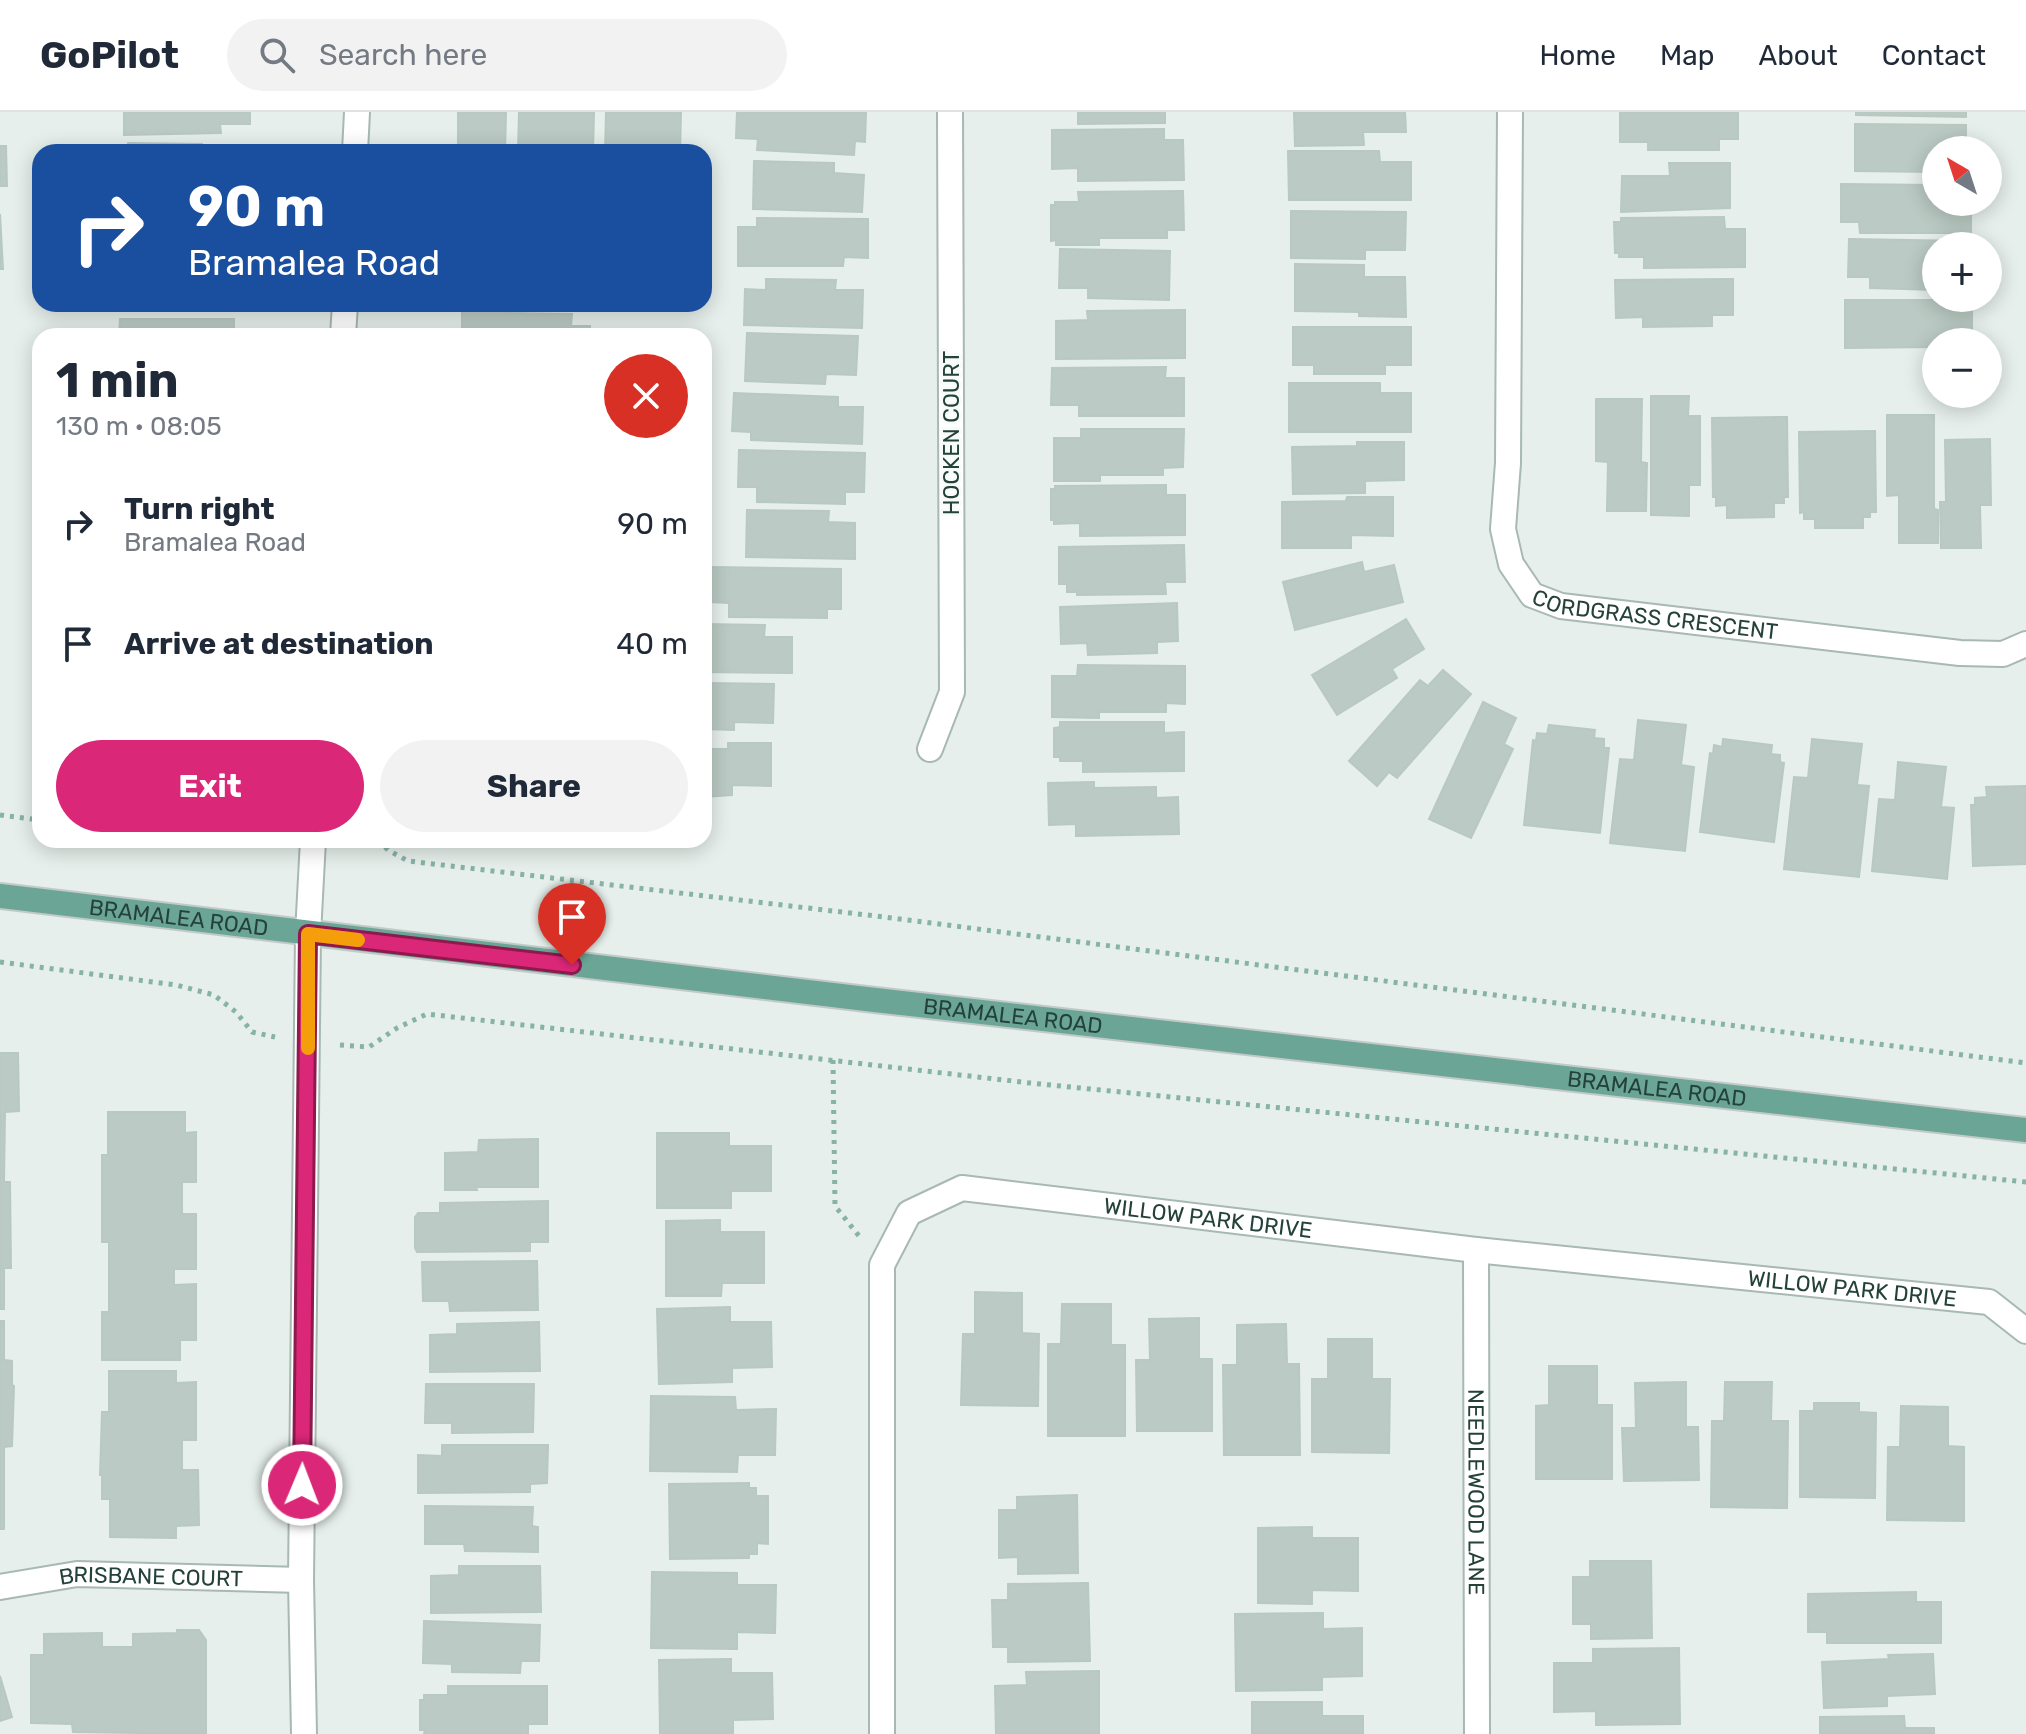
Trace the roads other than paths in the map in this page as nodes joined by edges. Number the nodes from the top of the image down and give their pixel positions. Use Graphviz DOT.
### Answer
graph roads {
  1 [pos="357,112"];
  2 [pos="950,112"];
  3 [pos="1510,112"];
  4 [pos="355,144"];
  5 [pos="2026,644"];
  6 [pos="930,749"];
  7 [pos="313,848"];
  8 [pos="0,896"];
  9 [pos="308,934"];
  10 [pos="2026,1130"];
  11 [pos="1476,1250"];
  12 [pos="2026,1331"];
  13 [pos="301,1580"];
  14 [pos="0,1587"];
  15 [pos="304,1734"];
  16 [pos="882,1734"];
  17 [pos="1477,1734"];
  1 -- 4 [label="street"];
  2 -- 6 [label="street, HOCKEN COURT"];
  3 -- 5 [label="street, CORDGRASS CRESCENT"];
  7 -- 9 [label="street"];
  8 -- 9 [label="main road, BRAMALEA ROAD"];
  9 -- 10 [label="main road, BRAMALEA ROAD"];
  9 -- 13 [label="street"];
  11 -- 12 [label="street, WILLOW PARK DRIVE"];
  11 -- 16 [label="street, WILLOW PARK DRIVE"];
  11 -- 17 [label="street, NEEDLEWOOD LANE"];
  13 -- 14 [label="street, BRISBANE COURT"];
  13 -- 15 [label="street"];
}
